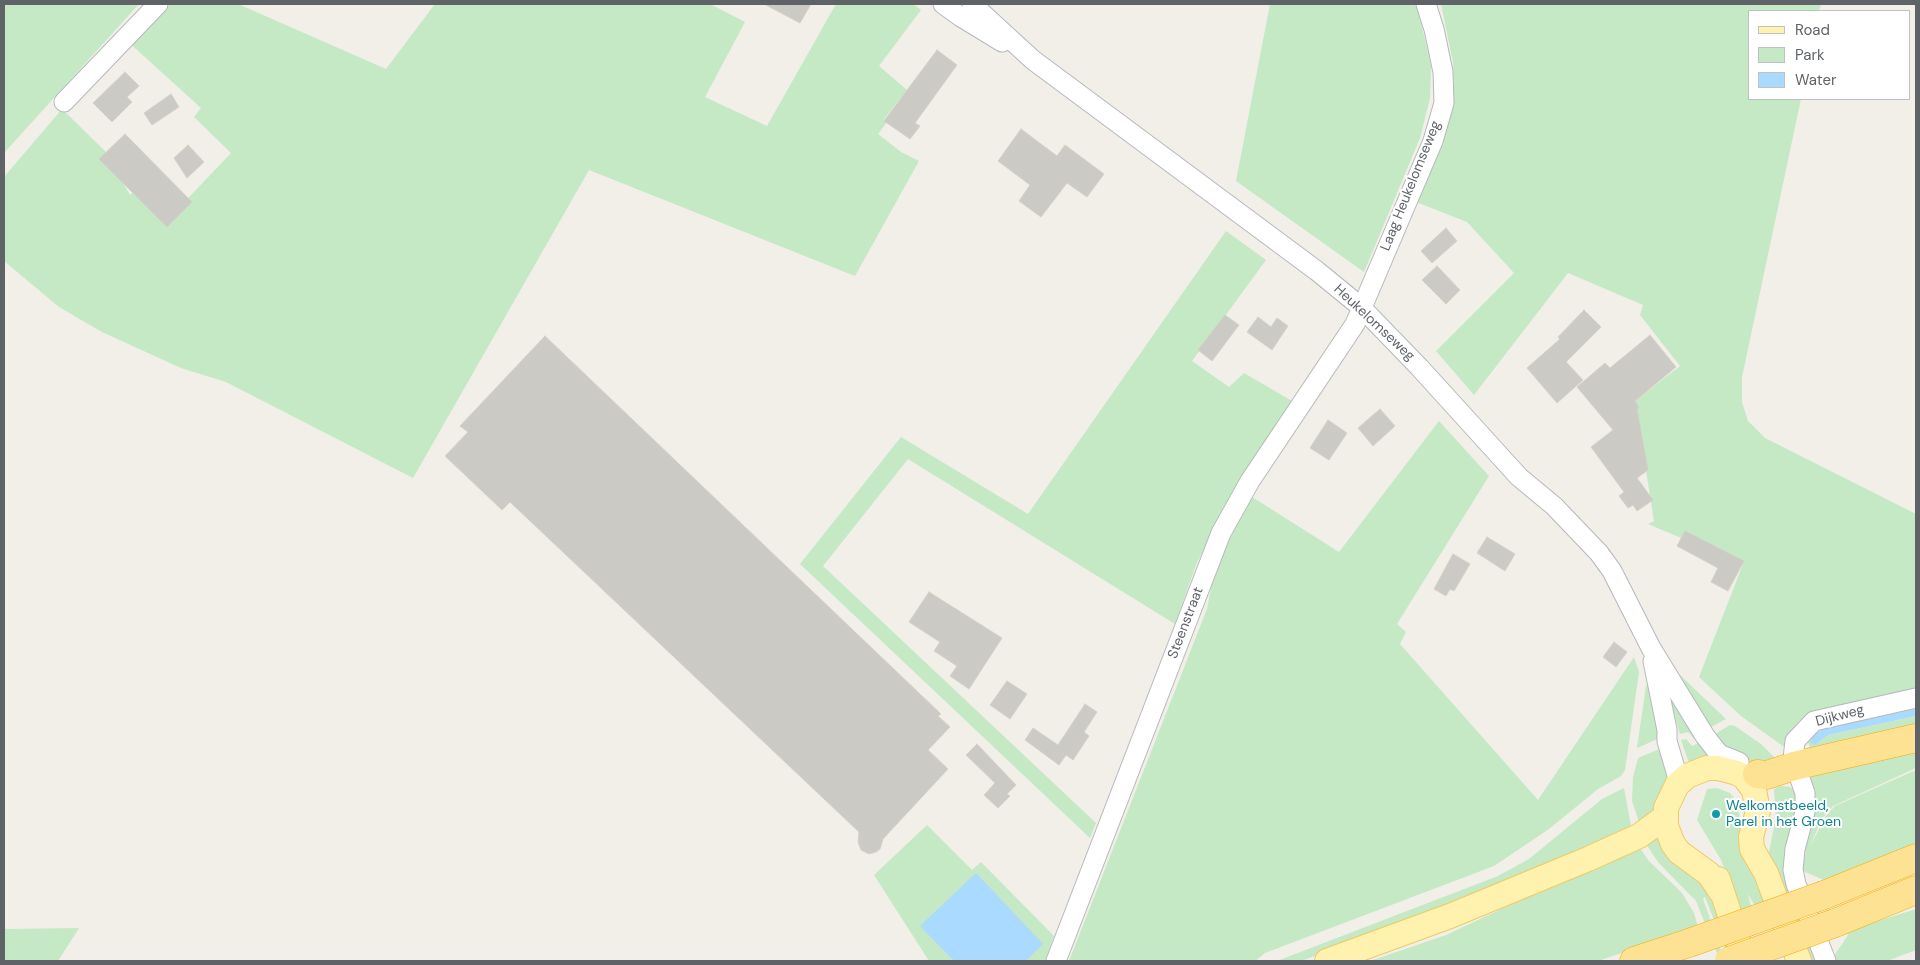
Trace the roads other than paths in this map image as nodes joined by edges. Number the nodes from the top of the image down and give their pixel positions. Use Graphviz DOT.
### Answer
graph roads {
  1 [pos="158,4"];
  2 [pos="943,4"];
  3 [pos="972,4"];
  4 [pos="1426,4"];
  5 [pos="1033,60"];
  6 [pos="64,102"];
  7 [pos="1361,307"];
  8 [pos="1651,648"];
  9 [pos="1916,698"];
  10 [pos="1916,738"];
  11 [pos="1796,770"];
  12 [pos="1753,776"];
  13 [pos="1682,780"];
  14 [pos="1666,817"];
  15 [pos="1916,858"];
  16 [pos="1916,890"];
  17 [pos="1721,892"];
  18 [pos="1056,961"];
  19 [pos="1327,961"];
  20 [pos="1634,961"];
  21 [pos="1729,961"];
  22 [pos="1745,961"];
  23 [pos="1800,961"];
  24 [pos="1826,961"];
  1 -- 6 [label="street"];
  2 -- 5 [label="street, Heukelomseweg"];
  3 -- 5 [label="street, Heukelomseweg"];
  4 -- 7 [label="street, Laag Heukelomseweg"];
  5 -- 7 [label="street, Heukelomseweg"];
  7 -- 8 [label="street, Heukelomseweg"];
  7 -- 18 [label="street, Steenstraat"];
  8 -- 12 [label="street, Heukelomseweg"];
  8 -- 13 [label="street, Heukelomseweg"];
  9 -- 11 [label="street, Dijkweg"];
  10 -- 11 [label="highway"];
  11 -- 12 [label="highway"];
  11 -- 24 [label="street"];
  12 -- 13 [label="main road"];
  12 -- 23 [label="main road"];
  13 -- 14 [label="main road"];
  13 -- 17 [label="main road"];
  14 -- 17 [label="main road"];
  14 -- 19 [label="main road"];
  15 -- 20 [label="highway, bridge"];
  16 -- 21 [label="highway, bridge"];
  17 -- 22 [label="main road"];
}
